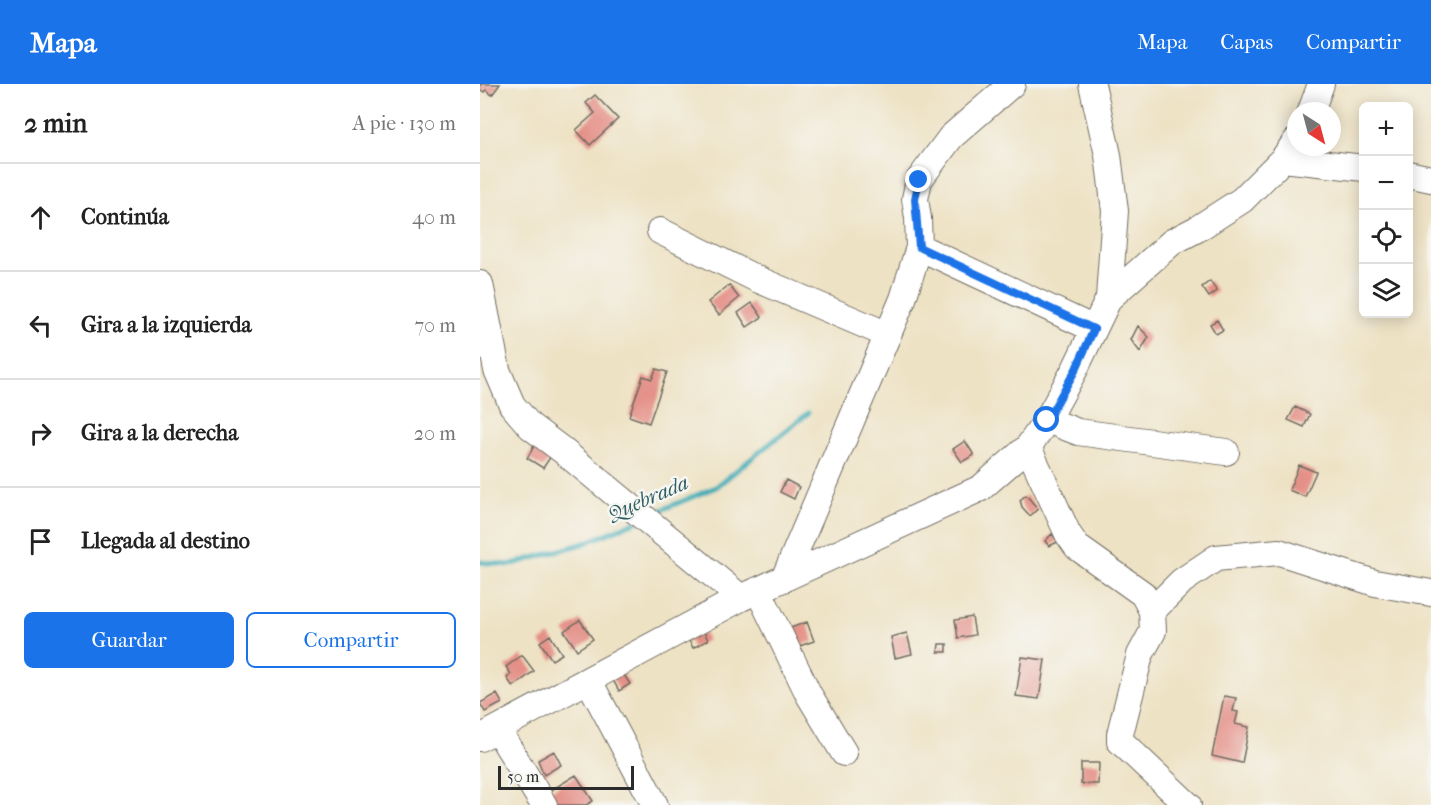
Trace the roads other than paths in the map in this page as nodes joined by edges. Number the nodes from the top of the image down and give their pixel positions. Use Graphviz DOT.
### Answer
graph roads {
  1 [pos="1012,84"];
  2 [pos="1092,84"];
  3 [pos="1321,84"];
  4 [pos="1314,102"];
  5 [pos="1287,152"];
  6 [pos="1314,156"];
  7 [pos="1359,167"];
  8 [pos="1413,175"];
  9 [pos="1431,178"];
  10 [pos="660,231"];
  11 [pos="919,247"];
  12 [pos="480,284"];
  13 [pos="1109,298"];
  14 [pos="1094,329"];
  15 [pos="888,335"];
  16 [pos="1047,420"];
  17 [pos="1028,447"];
  18 [pos="1226,452"];
  19 [pos="784,579"];
  20 [pos="1431,593"];
  21 [pos="750,594"];
  22 [pos="1152,611"];
  23 [pos="589,681"];
  24 [pos="488,733"];
  25 [pos="844,753"];
  26 [pos="544,805"];
  27 [pos="655,805"];
  28 [pos="1188,805"];
  1 -- 11 [label="street"];
  2 -- 13 [label="street"];
  3 -- 4 [label="street"];
  5 -- 13 [label="street"];
  6 -- 7 [label="street"];
  8 -- 9 [label="street"];
  10 -- 15 [label="street"];
  11 -- 14 [label="street"];
  11 -- 15 [label="street"];
  12 -- 21 [label="street"];
  13 -- 14 [label="street"];
  14 -- 16 [label="street"];
  15 -- 19 [label="street"];
  16 -- 17 [label="street"];
  16 -- 18 [label="street"];
  17 -- 19 [label="street"];
  17 -- 22 [label="street"];
  19 -- 21 [label="street"];
  20 -- 22 [label="street"];
  21 -- 23 [label="street"];
  21 -- 25 [label="street"];
  22 -- 28 [label="street"];
  23 -- 24 [label="street"];
  23 -- 27 [label="street"];
  24 -- 26 [label="street"];
}
